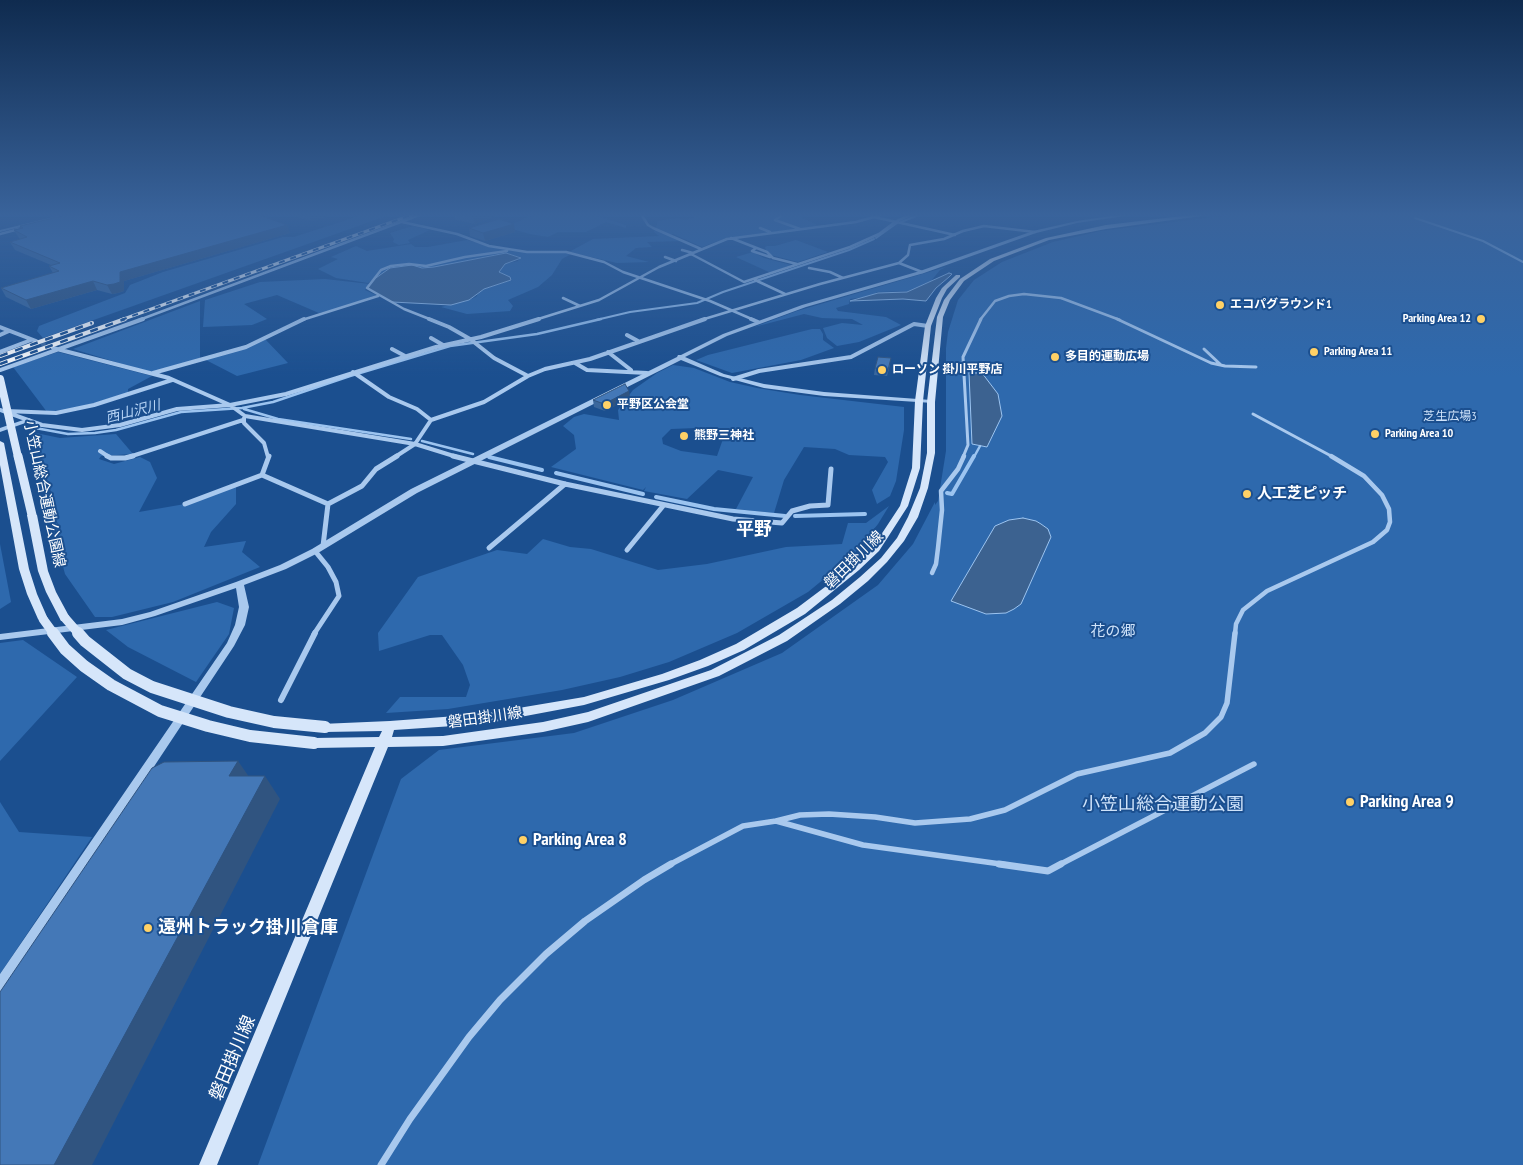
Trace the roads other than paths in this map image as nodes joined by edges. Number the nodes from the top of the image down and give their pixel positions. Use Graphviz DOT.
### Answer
graph roads {
  1 [pos="278,268"];
  2 [pos="385,268"];
  3 [pos="616,268"];
  4 [pos="659,268"];
  5 [pos="719,268"];
  6 [pos="786,268"];
  7 [pos="811,268"];
  8 [pos="879,268"];
  9 [pos="913,268"];
  10 [pos="932,268"];
  11 [pos="969,268"];
  12 [pos="978,268"];
  13 [pos="640,271"];
  14 [pos="922,272"];
  15 [pos="648,273"];
  16 [pos="639,277"];
  17 [pos="843,278"];
  18 [pos="755,280"];
  19 [pos="786,294"];
  20 [pos="766,295"];
  21 [pos="378,296"];
  22 [pos="562,298"];
  23 [pos="773,298"];
  24 [pos="580,306"];
  25 [pos="733,310"];
  26 [pos="758,322"];
  27 [pos="492,326"];
  28 [pos="928,326"];
  29 [pos="0,327"];
  30 [pos="9,331"];
  31 [pos="499,332"];
  32 [pos="0,334"];
  33 [pos="627,335"];
  34 [pos="431,338"];
  35 [pos="638,341"];
  36 [pos="472,342"];
  37 [pos="444,345"];
  38 [pos="53,348"];
  39 [pos="392,349"];
  40 [pos="1204,349"];
  41 [pos="60,350"];
  42 [pos="0,352"];
  43 [pos="608,352"];
  44 [pos="405,356"];
  45 [pos="680,356"];
  46 [pos="575,363"];
  47 [pos="1222,366"];
  48 [pos="1256,366"];
  49 [pos="0,370"];
  50 [pos="634,371"];
  51 [pos="354,372"];
  52 [pos="152,373"];
  53 [pos="647,373"];
  54 [pos="528,376"];
  55 [pos="0,379"];
  56 [pos="734,379"];
  57 [pos="173,380"];
  58 [pos="919,401"];
  59 [pos="931,402"];
  60 [pos="231,406"];
  61 [pos="0,411"];
  62 [pos="1253,414"];
  63 [pos="244,418"];
  64 [pos="29,420"];
  65 [pos="431,420"];
  66 [pos="0,430"];
  67 [pos="0,444"];
  68 [pos="415,444"];
  69 [pos="100,451"];
  70 [pos="470,461"];
  71 [pos="831,470"];
  72 [pos="262,475"];
  73 [pos="564,484"];
  74 [pos="185,504"];
  75 [pos="328,504"];
  76 [pos="663,506"];
  77 [pos="489,548"];
  78 [pos="319,549"];
  79 [pos="627,550"];
  80 [pos="932,573"];
  81 [pos="239,584"];
  82 [pos="0,637"];
  83 [pos="281,700"];
  84 [pos="390,726"];
  85 [pos="384,743"];
  86 [pos="1254,764"];
  87 [pos="776,821"];
  88 [pos="0,986"];
  89 [pos="208,1165"];
  90 [pos="381,1165"];
  1 -- 41 [label="street"];
  2 -- 21 [label="street"];
  3 -- 16 [label="street"];
  4 -- 15 [label="street"];
  5 -- 18 [label="street"];
  6 -- 18 [label="street"];
  7 -- 17 [label="street"];
  8 -- 17 [label="street"];
  9 -- 14 [label="street"];
  10 -- 14 [label="street"];
  11 -- 28 [label="main road, 磐田掛川線"];
  12 -- 59 [label="main road, 磐田掛川線"];
  13 -- 15 [label="street"];
  14 -- 26 [label="street"];
  15 -- 16 [label="street"];
  16 -- 24 [label="street"];
  16 -- 25 [label="street"];
  17 -- 19 [label="street"];
  18 -- 19 [label="street"];
  19 -- 23 [label="street"];
  20 -- 23 [label="street"];
  21 -- 36 [label="street"];
  21 -- 52 [label="street"];
  22 -- 24 [label="street"];
  23 -- 25 [label="street"];
  24 -- 31 [label="street"];
  25 -- 26 [label="street"];
  25 -- 35 [label="street"];
  26 -- 45 [label="street"];
  27 -- 31 [label="street"];
  28 -- 56 [label="street"];
  28 -- 58 [label="main road, 磐田掛川線"];
  29 -- 30 [label="street"];
  30 -- 32 [label="street"];
  30 -- 42 [label="street"];
  31 -- 36 [label="street"];
  33 -- 35 [label="street"];
  34 -- 37 [label="street"];
  35 -- 43 [label="street"];
  36 -- 37 [label="street"];
  36 -- 54 [label="street"];
  37 -- 44 [label="street"];
  38 -- 41 [label="street"];
  39 -- 44 [label="street"];
  40 -- 47 [label="street"];
  41 -- 49 [label="street"];
  41 -- 52 [label="street"];
  43 -- 46 [label="street"];
  43 -- 50 [label="street"];
  44 -- 51 [label="street"];
  45 -- 53 [label="street"];
  45 -- 56 [label="street"];
  46 -- 50 [label="street"];
  46 -- 54 [label="street"];
  47 -- 48 [label="street"];
  47 -- 80 [label="street"];
  50 -- 53 [label="street"];
  51 -- 60 [label="street"];
  51 -- 65 [label="street"];
  52 -- 57 [label="street"];
  53 -- 70 [label="street"];
  54 -- 65 [label="street"];
  55 -- 84 [label="main road, 小笠山総合運動公園線, bridge"];
  56 -- 58 [label="street"];
  57 -- 60 [label="street"];
  57 -- 61 [label="street"];
  58 -- 59 [label="street"];
  58 -- 84 [label="main road, 磐田掛川線"];
  59 -- 85 [label="main road, 磐田掛川線"];
  60 -- 63 [label="street"];
  60 -- 64 [label="street"];
  61 -- 64 [label="street"];
  62 -- 87 [label="street"];
  63 -- 68 [label="street"];
  63 -- 69 [label="street"];
  63 -- 72 [label="street"];
  64 -- 66 [label="street"];
  65 -- 68 [label="street"];
  67 -- 85 [label="main road, bridge"];
  68 -- 70 [label="street"];
  68 -- 75 [label="street"];
  70 -- 73 [label="street"];
  70 -- 78 [label="street"];
  71 -- 76 [label="street"];
  72 -- 74 [label="street"];
  72 -- 75 [label="street"];
  73 -- 76 [label="street"];
  73 -- 77 [label="street"];
  75 -- 78 [label="street"];
  76 -- 79 [label="street"];
  78 -- 81 [label="street"];
  78 -- 83 [label="street"];
  81 -- 82 [label="street"];
  81 -- 88 [label="street"];
  84 -- 85 [label="main road, 磐田掛川線"];
  85 -- 89 [label="main road, 磐田掛川線"];
  86 -- 87 [label="street"];
  87 -- 90 [label="street"];
}
